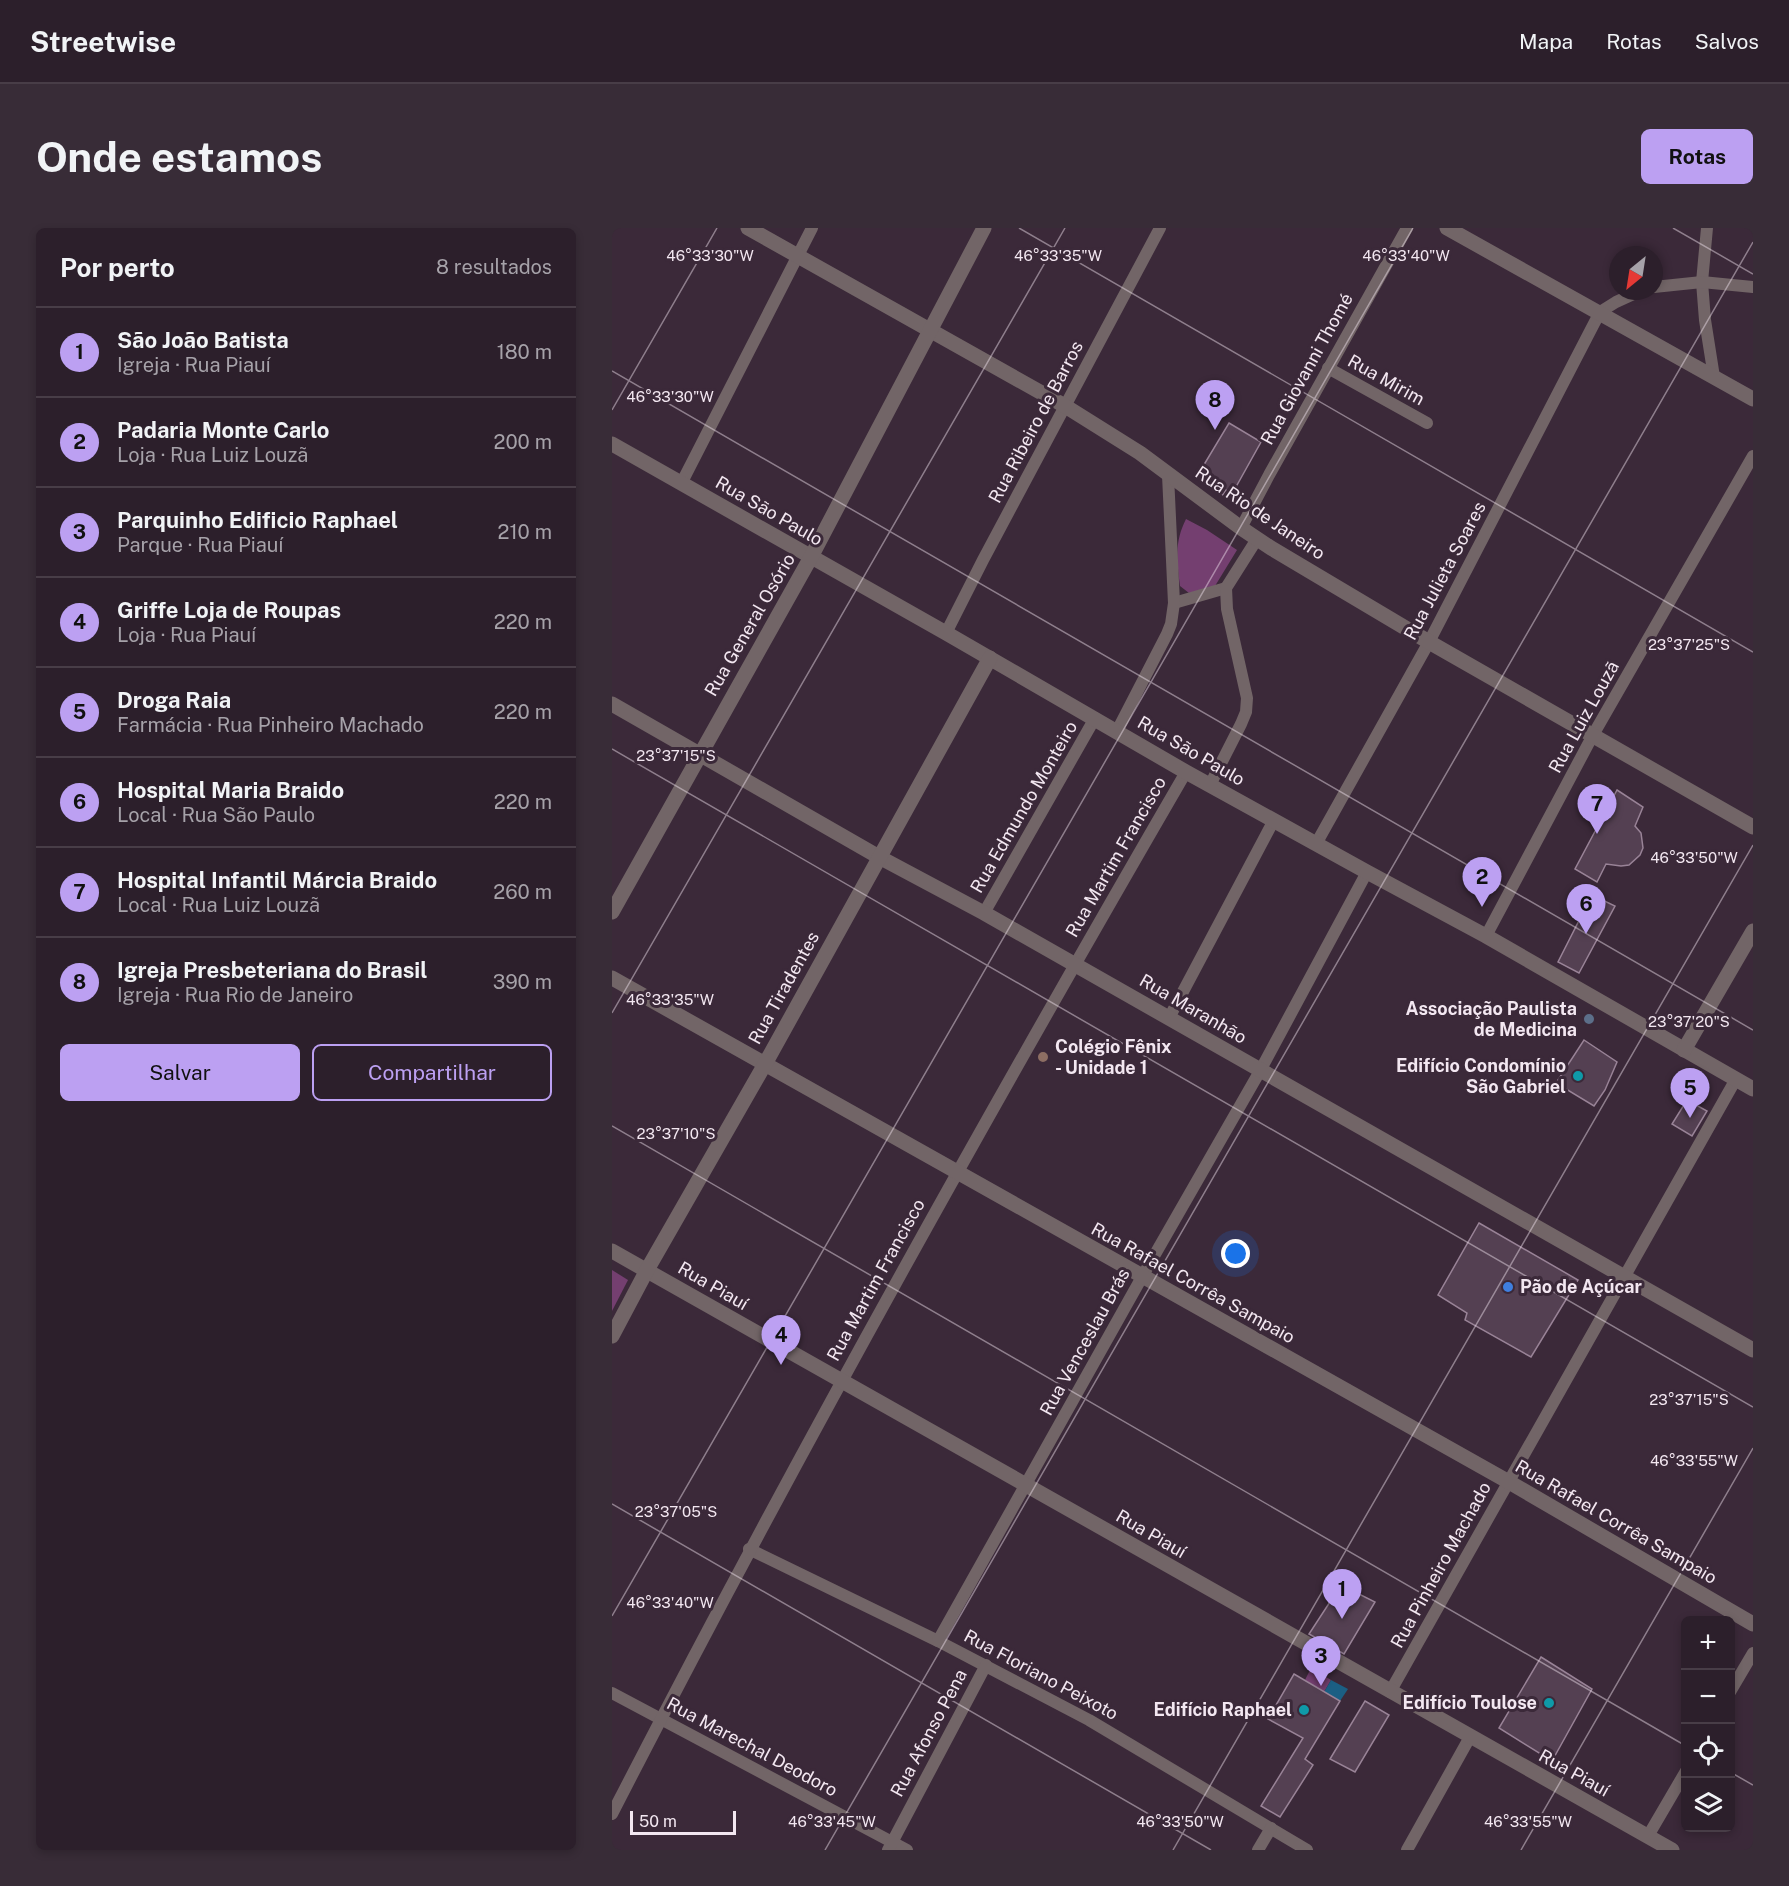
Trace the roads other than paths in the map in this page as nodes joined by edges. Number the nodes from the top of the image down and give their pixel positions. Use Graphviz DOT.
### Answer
graph roads {
  1 [pos="748,228"];
  2 [pos="812,228"];
  3 [pos="984,228"];
  4 [pos="1160,228"];
  5 [pos="1407,228"];
  6 [pos="1447,228"];
  7 [pos="1707,228"];
  8 [pos="797,256"];
  9 [pos="1702,282"];
  10 [pos="1663,286"];
  11 [pos="1753,287"];
  12 [pos="1620,300"];
  13 [pos="1600,312"];
  14 [pos="930,330"];
  15 [pos="1328,368"];
  16 [pos="1714,377"];
  17 [pos="1753,399"];
  18 [pos="1065,406"];
  19 [pos="1427,423"];
  20 [pos="612,444"];
  21 [pos="1753,456"];
  22 [pos="1168,475"];
  23 [pos="681,484"];
  24 [pos="1241,528"];
  25 [pos="1257,539"];
  26 [pos="811,557"];
  27 [pos="1226,588"];
  28 [pos="1174,603"];
  29 [pos="946,633"];
  30 [pos="1429,642"];
  31 [pos="990,658"];
  32 [pos="612,704"];
  33 [pos="1095,718"];
  34 [pos="1117,731"];
  35 [pos="1593,735"];
  36 [pos="699,755"];
  37 [pos="1186,772"];
  38 [pos="1210,784"];
  39 [pos="1274,820"];
  40 [pos="1753,827"];
  41 [pos="1316,844"];
  42 [pos="879,857"];
  43 [pos="1367,872"];
  44 [pos="612,912"];
  45 [pos="984,913"];
  46 [pos="1753,931"];
  47 [pos="1486,936"];
  48 [pos="1074,965"];
  49 [pos="612,978"];
  50 [pos="1169,1018"];
  51 [pos="1684,1050"];
  52 [pos="765,1064"];
  53 [pos="1260,1071"];
  54 [pos="1736,1079"];
  55 [pos="1753,1089"];
  56 [pos="957,1173"];
  57 [pos="612,1251"];
  58 [pos="647,1270"];
  59 [pos="1142,1277"];
  60 [pos="1623,1277"];
  61 [pos="612,1336"];
  62 [pos="1753,1350"];
  63 [pos="841,1381"];
  64 [pos="1509,1482"];
  65 [pos="1025,1485"];
  66 [pos="749,1549"];
  67 [pos="1753,1624"];
  68 [pos="938,1641"];
  69 [pos="1753,1653"];
  70 [pos="986,1665"];
  71 [pos="1735,1685"];
  72 [pos="1390,1692"];
  73 [pos="612,1693"];
  74 [pos="661,1719"];
  75 [pos="1470,1737"];
  76 [pos="1682,1778"];
  77 [pos="612,1814"];
  78 [pos="1271,1828"];
  79 [pos="1648,1836"];
  80 [pos="890,1846"];
  81 [pos="907,1850"];
  82 [pos="1258,1850"];
  83 [pos="1307,1850"];
  84 [pos="1407,1850"];
  85 [pos="1672,1850"];
  1 -- 8 [label="street, Rua Rio de Janeiro"];
  2 -- 8 [label="street"];
  3 -- 14 [label="street, Rua General Osório"];
  4 -- 18 [label="street, Rua Ribeiro de Barros"];
  5 -- 15 [label="street, Rua Giovanni Thomé"];
  6 -- 13 [label="street"];
  7 -- 9 [label="street"];
  8 -- 14 [label="street, Rua Rio de Janeiro"];
  8 -- 23 [label="street"];
  9 -- 10 [label="street"];
  9 -- 11 [label="street"];
  9 -- 16 [label="street"];
  12 -- 13 [label="street"];
  13 -- 16 [label="street"];
  13 -- 30 [label="street, Rua Julieta Soares"];
  14 -- 18 [label="street, Rua Rio de Janeiro"];
  14 -- 26 [label="street, Rua General Osório"];
  15 -- 19 [label="street, Rua Mirim"];
  15 -- 24 [label="street, Rua Giovanni Thomé"];
  16 -- 17 [label="street"];
  18 -- 22 [label="street, Rua Rio de Janeiro"];
  18 -- 29 [label="street, Rua Ribeiro de Barros"];
  20 -- 23 [label="street, Rua São Paulo"];
  21 -- 35 [label="street, Rua Luiz Louzã"];
  22 -- 24 [label="street, Rua Rio de Janeiro"];
  22 -- 28 [label="street"];
  23 -- 26 [label="street, Rua São Paulo"];
  24 -- 25 [label="street, Rua Rio de Janeiro"];
  25 -- 27 [label="street"];
  25 -- 30 [label="street, Rua Rio de Janeiro"];
  26 -- 29 [label="street, Rua São Paulo"];
  26 -- 36 [label="street, Rua General Osório"];
  27 -- 28 [label="street"];
  27 -- 38 [label="street"];
  28 -- 34 [label="street"];
  29 -- 31 [label="street, Rua São Paulo"];
  30 -- 35 [label="street, Rua Rio de Janeiro"];
  30 -- 41 [label="street, Rua Julieta Soares"];
  31 -- 33 [label="street, Rua São Paulo"];
  31 -- 42 [label="street, Rua Tiradentes"];
  32 -- 36 [label="street, Rua Maranhão"];
  33 -- 34 [label="street, Rua São Paulo"];
  33 -- 45 [label="street, Rua Edmundo Monteiro"];
  34 -- 37 [label="street, Rua São Paulo"];
  35 -- 40 [label="street, Rua Rio de Janeiro"];
  35 -- 47 [label="street, Rua Luiz Louzã"];
  36 -- 42 [label="street, Rua Maranhão"];
  36 -- 44 [label="street, Rua General Osório"];
  37 -- 38 [label="street, Rua São Paulo"];
  37 -- 48 [label="street, Rua Martim Francisco"];
  38 -- 39 [label="street, Rua São Paulo"];
  39 -- 41 [label="street, Rua São Paulo"];
  39 -- 50 [label="street"];
  41 -- 43 [label="street, Rua São Paulo"];
  42 -- 45 [label="street, Rua Maranhão"];
  42 -- 52 [label="street, Rua Tiradentes"];
  43 -- 47 [label="street, Rua São Paulo"];
  43 -- 53 [label="street, Rua Venceslau Brás"];
  45 -- 48 [label="street, Rua Maranhão"];
  46 -- 51 [label="street"];
  47 -- 51 [label="street, Rua São Paulo"];
  48 -- 50 [label="street, Rua Maranhão"];
  48 -- 56 [label="street, Rua Martim Francisco"];
  49 -- 52 [label="street, Rua Rafael Corrêa Sampaio"];
  50 -- 53 [label="street, Rua Maranhão"];
  51 -- 54 [label="street, Rua São Paulo"];
  52 -- 56 [label="street, Rua Rafael Corrêa Sampaio"];
  52 -- 58 [label="street, Rua Tiradentes"];
  53 -- 59 [label="street, Rua Venceslau Brás"];
  53 -- 60 [label="street, Rua Maranhão"];
  54 -- 55 [label="street, Rua São Paulo"];
  54 -- 60 [label="street, Rua Pinheiro Machado"];
  56 -- 59 [label="street, Rua Rafael Corrêa Sampaio"];
  56 -- 63 [label="street, Rua Martim Francisco"];
  57 -- 58 [label="street, Rua Piauí"];
  58 -- 61 [label="street, Rua Tiradentes"];
  58 -- 63 [label="street, Rua Piauí"];
  59 -- 64 [label="street, Rua Rafael Corrêa Sampaio"];
  59 -- 65 [label="street, Rua Venceslau Brás"];
  60 -- 62 [label="street, Rua Maranhão"];
  60 -- 64 [label="street, Rua Pinheiro Machado"];
  63 -- 65 [label="street, Rua Piauí"];
  63 -- 66 [label="street, Rua Martim Francisco"];
  64 -- 67 [label="street, Rua Rafael Corrêa Sampaio"];
  64 -- 72 [label="street, Rua Pinheiro Machado"];
  65 -- 68 [label="street, Rua Venceslau Brás"];
  65 -- 72 [label="street, Rua Piauí"];
  66 -- 68 [label="street, Rua Floriano Peixoto"];
  66 -- 74 [label="street, Rua Martim Francisco"];
  68 -- 70 [label="street, Rua Floriano Peixoto"];
  69 -- 71 [label="street"];
  70 -- 78 [label="street, Rua Floriano Peixoto"];
  70 -- 80 [label="street, Rua Afonso Pena"];
  72 -- 75 [label="street, Rua Piauí"];
  73 -- 74 [label="street, Rua Marechal Deodoro"];
  74 -- 77 [label="street, Rua Martim Francisco"];
  74 -- 80 [label="street, Rua Marechal Deodoro"];
  75 -- 79 [label="street, Rua Piauí"];
  75 -- 84 [label="street"];
  76 -- 79 [label="street"];
  78 -- 82 [label="street"];
  78 -- 83 [label="street, Rua Floriano Peixoto"];
  79 -- 85 [label="street, Rua Piauí"];
  80 -- 81 [label="street, Rua Marechal Deodoro"];
}
